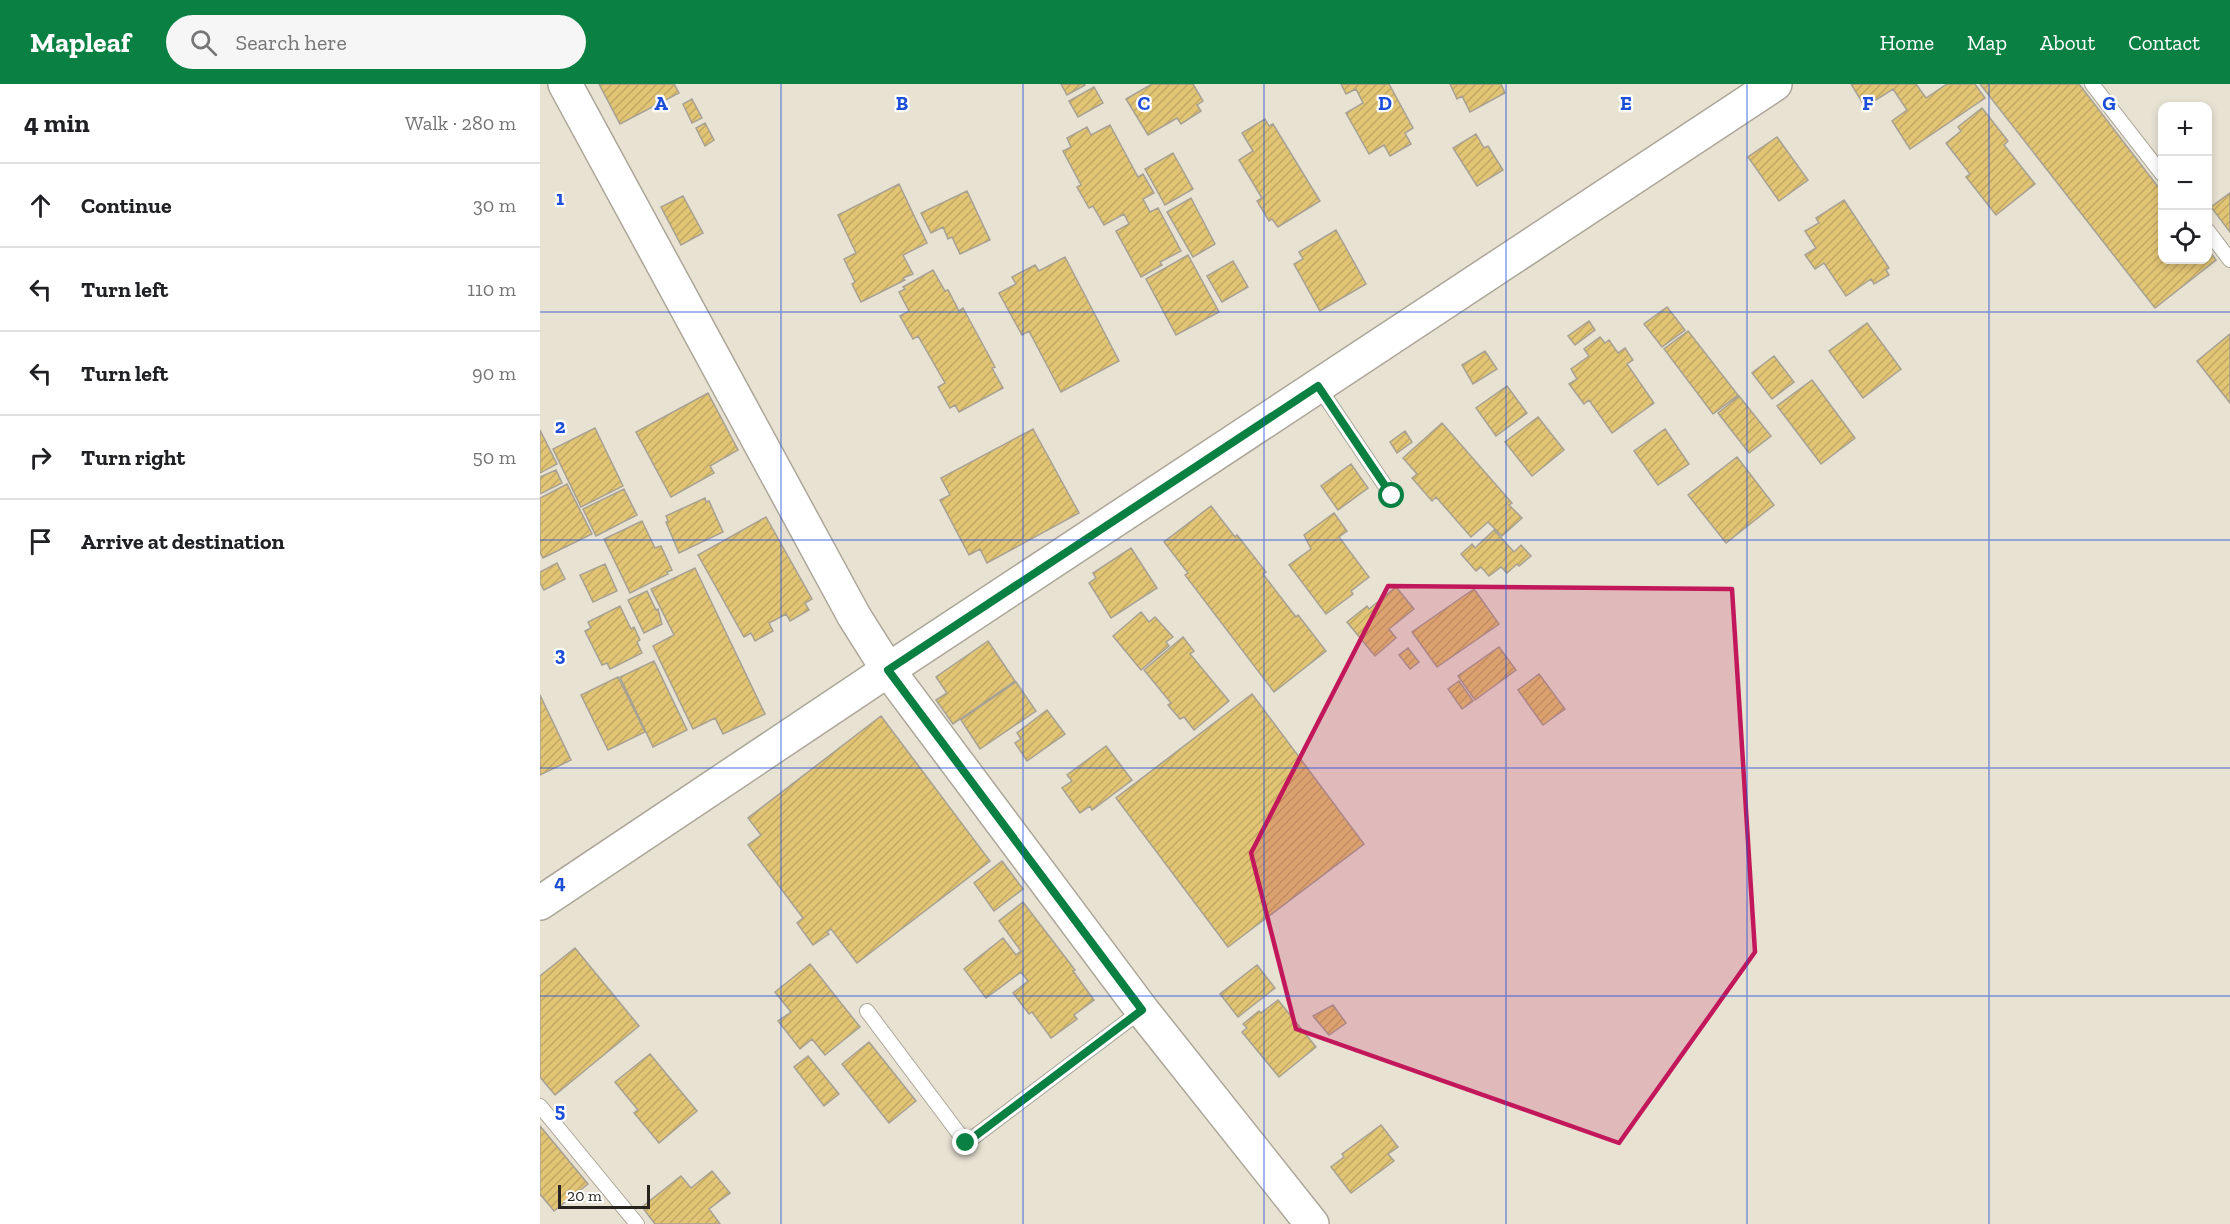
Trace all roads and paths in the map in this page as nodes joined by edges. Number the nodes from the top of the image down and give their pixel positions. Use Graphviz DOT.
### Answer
graph roads {
  1 [pos="565,84"];
  2 [pos="1775,84"];
  3 [pos="2092,84"];
  4 [pos="2158,168"];
  5 [pos="2212,236"];
  6 [pos="2230,260"];
  7 [pos="1318,386"];
  8 [pos="1392,496"];
  9 [pos="888,670"];
  10 [pos="540,903"];
  11 [pos="1142,1010"];
  12 [pos="867,1011"];
  13 [pos="540,1106"];
  14 [pos="637,1224"];
  15 [pos="1312,1224"];
  1 -- 9 [label="street"];
  2 -- 7 [label="street"];
  3 -- 4 [label="lane"];
  5 -- 6 [label="lane"];
  7 -- 8 [label="lane"];
  7 -- 9 [label="street"];
  9 -- 10 [label="street"];
  9 -- 11 [label="street"];
  11 -- 12 [label="lane"];
  11 -- 15 [label="street"];
  13 -- 14 [label="lane"];
}
